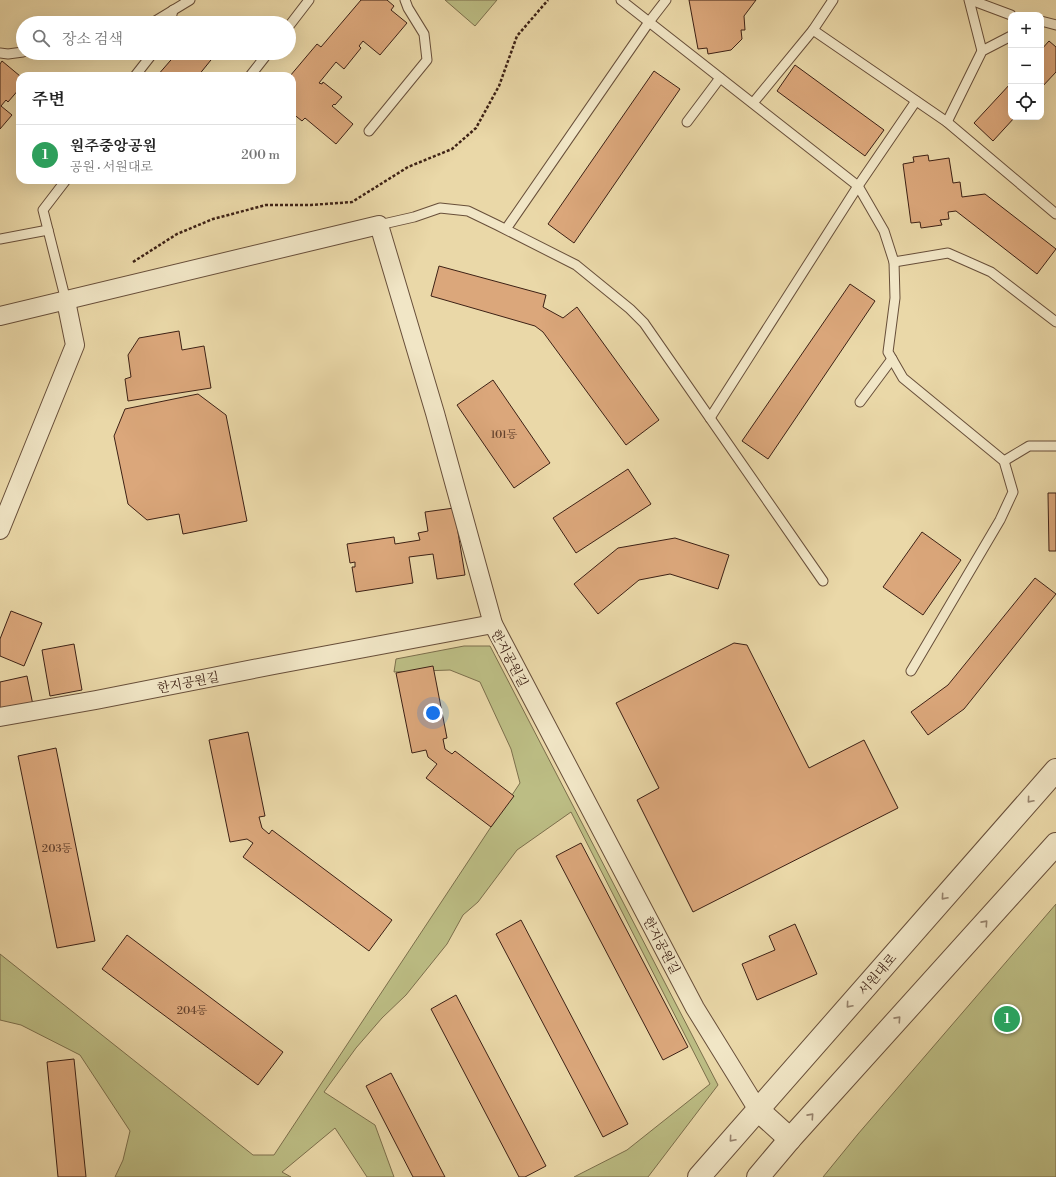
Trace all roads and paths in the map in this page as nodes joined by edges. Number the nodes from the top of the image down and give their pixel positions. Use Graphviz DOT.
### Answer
graph roads {
  1 [pos="190,0"];
  2 [pos="309,0"];
  3 [pos="405,0"];
  4 [pos="548,0"];
  5 [pos="621,0"];
  6 [pos="666,0"];
  7 [pos="833,0"];
  8 [pos="970,0"];
  9 [pos="173,10"];
  10 [pos="1008,15"];
  11 [pos="163,16"];
  12 [pos="172,16"];
  13 [pos="296,17"];
  14 [pos="649,22"];
  15 [pos="1044,22"];
  16 [pos="1056,25"];
  17 [pos="813,30"];
  18 [pos="1008,38"];
  19 [pos="982,51"];
  20 [pos="0,53"];
  21 [pos="16,53"];
  22 [pos="148,60"];
  23 [pos="263,60"];
  24 [pos="138,72"];
  25 [pos="253,72"];
  26 [pos="720,78"];
  27 [pos="916,101"];
  28 [pos="753,104"];
  29 [pos="687,122"];
  30 [pos="947,122"];
  31 [pos="369,131"];
  32 [pos="63,184"];
  33 [pos="858,186"];
  34 [pos="1056,214"];
  35 [pos="379,225"];
  36 [pos="506,229"];
  37 [pos="48,230"];
  38 [pos="0,239"];
  39 [pos="894,262"];
  40 [pos="131,264"];
  41 [pos="66,301"];
  42 [pos="0,316"];
  43 [pos="1056,322"];
  44 [pos="892,359"];
  45 [pos="860,402"];
  46 [pos="710,418"];
  47 [pos="1056,446"];
  48 [pos="1004,461"];
  49 [pos="0,530"];
  50 [pos="823,581"];
  51 [pos="493,624"];
  52 [pos="911,671"];
  53 [pos="0,717"];
  54 [pos="1056,770"];
  55 [pos="1056,844"];
  56 [pos="758,1110"];
  57 [pos="790,1139"];
  58 [pos="699,1177"];
  59 [pos="758,1177"];
  1 -- 9 [label="lane"];
  2 -- 13 [label="lane"];
  3 -- 31 [label="lane"];
  4 -- 40 [label="path"];
  5 -- 14 [label="lane"];
  6 -- 14 [label="lane"];
  7 -- 17 [label="lane"];
  8 -- 10 [label="lane"];
  8 -- 19 [label="lane"];
  9 -- 11 [label="lane"];
  9 -- 12 [label="lane"];
  14 -- 26 [label="lane"];
  14 -- 36 [label="lane"];
  15 -- 16 [label="lane"];
  17 -- 27 [label="lane"];
  17 -- 28 [label="lane"];
  18 -- 19 [label="lane"];
  19 -- 30 [label="lane"];
  20 -- 21 [label="lane"];
  22 -- 24 [label="lane"];
  23 -- 25 [label="lane"];
  26 -- 28 [label="lane"];
  26 -- 29 [label="lane"];
  27 -- 30 [label="lane"];
  27 -- 33 [label="lane"];
  28 -- 33 [label="lane"];
  30 -- 34 [label="lane"];
  32 -- 37 [label="lane"];
  33 -- 39 [label="lane"];
  33 -- 46 [label="lane"];
  35 -- 36 [label="lane"];
  35 -- 41 [label="street"];
  35 -- 51 [label="street"];
  36 -- 46 [label="lane"];
  37 -- 38 [label="lane"];
  37 -- 41 [label="lane"];
  39 -- 43 [label="lane"];
  39 -- 44 [label="lane"];
  41 -- 42 [label="street"];
  41 -- 49 [label="street"];
  44 -- 45 [label="lane"];
  44 -- 48 [label="lane"];
  46 -- 50 [label="lane"];
  47 -- 48 [label="lane"];
  48 -- 52 [label="lane"];
  51 -- 53 [label="street, 한지공원길"];
  51 -- 56 [label="street, 한지공원길"];
  54 -- 56 [label="street, 서원대로, one-way"];
  57 -- 55 [label="street, one-way"];
  56 -- 57 [label="street"];
  56 -- 58 [label="street, 서원대로, one-way"];
  57 -- 59 [label="street"];
}
